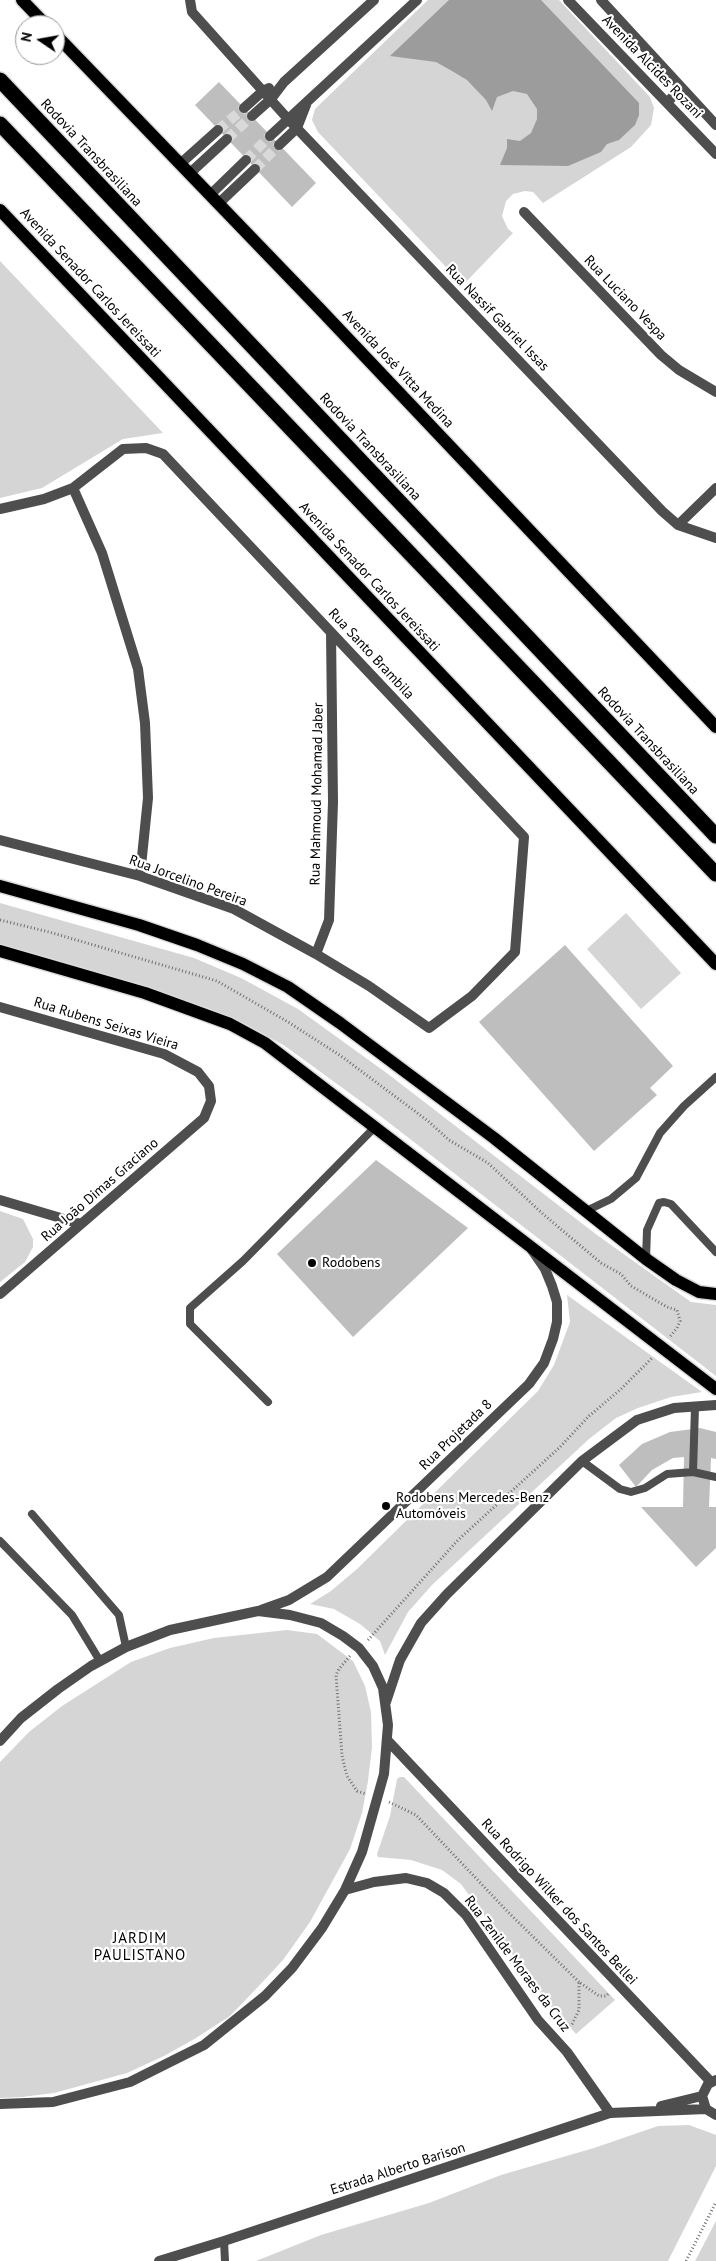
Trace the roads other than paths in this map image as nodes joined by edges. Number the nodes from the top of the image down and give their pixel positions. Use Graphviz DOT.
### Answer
graph roads {
  1 [pos="22,0"];
  2 [pos="190,0"];
  3 [pos="416,0"];
  4 [pos="568,0"];
  5 [pos="602,0"];
  6 [pos="369,2"];
  7 [pos="36,15"];
  8 [pos="65,44"];
  9 [pos="284,82"];
  10 [pos="3,83"];
  11 [pos="682,87"];
  12 [pos="263,91"];
  13 [pos="271,99"];
  14 [pos="667,103"];
  15 [pos="306,104"];
  16 [pos="244,108"];
  17 [pos="252,116"];
  18 [pos="288,118"];
  19 [pos="0,124"];
  20 [pos="716,125"];
  21 [pos="297,128"];
  22 [pos="218,130"];
  23 [pos="270,136"];
  24 [pos="227,139"];
  25 [pos="280,145"];
  26 [pos="716,154"];
  27 [pos="246,160"];
  28 [pos="255,168"];
  29 [pos="184,169"];
  30 [pos="214,200"];
  31 [pos="0,210"];
  32 [pos="524,212"];
  33 [pos="716,392"];
  34 [pos="73,488"];
  35 [pos="716,488"];
  36 [pos="0,509"];
  37 [pos="678,525"];
  38 [pos="716,538"];
  39 [pos="331,632"];
  40 [pos="716,727"];
  41 [pos="716,836"];
  42 [pos="0,840"];
  43 [pos="716,874"];
  44 [pos="140,876"];
  45 [pos="0,886"];
  46 [pos="0,951"];
  47 [pos="316,954"];
  48 [pos="716,964"];
  49 [pos="0,1007"];
  50 [pos="429,1028"];
  51 [pos="716,1077"];
  52 [pos="211,1101"];
  53 [pos="376,1126"];
  54 [pos="0,1200"];
  55 [pos="586,1211"];
  56 [pos="81,1224"];
  57 [pos="530,1248"];
  58 [pos="716,1252"];
  59 [pos="646,1259"];
  60 [pos="0,1294"];
  61 [pos="716,1294"];
  62 [pos="716,1389"];
  63 [pos="268,1402"];
  64 [pos="716,1405"];
  65 [pos="695,1407"];
  66 [pos="582,1461"];
  67 [pos="693,1472"];
  68 [pos="716,1477"];
  69 [pos="32,1514"];
  70 [pos="0,1540"];
  71 [pos="258,1611"];
  72 [pos="126,1647"];
  73 [pos="100,1661"];
  74 [pos="386,1703"];
  75 [pos="0,1741"];
  76 [pos="388,1741"];
  77 [pos="344,1890"];
  78 [pos="713,2081"];
  79 [pos="702,2096"];
  80 [pos="0,2104"];
  81 [pos="706,2109"];
  82 [pos="646,2110"];
  83 [pos="610,2112"];
  84 [pos="716,2115"];
  85 [pos="224,2241"];
  86 [pos="159,2261"];
  87 [pos="225,2261"];
  1 -- 7 [label="main road"];
  2 -- 12 [label="street, Rua Nassif Gabriel Issas"];
  3 -- 15 [label="street"];
  4 -- 14 [label="street, Avenida Alcides Rozani"];
  5 -- 11 [label="street, Avenida Alcides Rozani"];
  6 -- 9 [label="street"];
  8 -- 29 [label="main road, Avenida José Vitta Medina"];
  9 -- 12 [label="street"];
  9 -- 13 [label="street"];
  10 -- 41 [label="highway, Rodovia Transbrasiliana"];
  11 -- 14 [label="street"];
  11 -- 20 [label="street, Avenida Alcides Rozani"];
  12 -- 13 [label="street, Rua Nassif Gabriel Issas"];
  12 -- 16 [label="street"];
  13 -- 17 [label="street"];
  13 -- 18 [label="street, Rua Nassif Gabriel Issas"];
  14 -- 26 [label="street, Avenida Alcides Rozani"];
  15 -- 18 [label="street"];
  15 -- 21 [label="street"];
  18 -- 21 [label="street, Rua Nassif Gabriel Issas"];
  18 -- 23 [label="street"];
  19 -- 43 [label="highway"];
  21 -- 25 [label="street"];
  21 -- 37 [label="street, Rua Nassif Gabriel Issas"];
  22 -- 29 [label="street"];
  24 -- 29 [label="street"];
  27 -- 30 [label="street"];
  28 -- 30 [label="street"];
  29 -- 30 [label="main road, Avenida José Vitta Medina"];
  30 -- 40 [label="main road, Avenida José Vitta Medina"];
  31 -- 48 [label="main road, Avenida Senador Carlos Jereissati"];
  32 -- 33 [label="street, Rua Luciano Vespa"];
  34 -- 36 [label="street, Rua Santo Brambila"];
  34 -- 39 [label="street, Rua Santo Brambila"];
  34 -- 44 [label="street"];
  35 -- 37 [label="street"];
  37 -- 38 [label="street, Rua Nassif Gabriel Issas"];
  39 -- 47 [label="street, Rua Mahmoud Mohamad Jaber"];
  39 -- 50 [label="street, Rua Santo Brambila"];
  42 -- 44 [label="street, Rua Jorcelino Pereira"];
  44 -- 47 [label="street, Rua Jorcelino Pereira"];
  45 -- 55 [label="main road"];
  46 -- 53 [label="main road"];
  47 -- 50 [label="street, Rua Jorcelino Pereira"];
  49 -- 52 [label="street, Rua Rubens Seixas Vieira"];
  51 -- 55 [label="lane"];
  52 -- 56 [label="street, Rua João Dimas Graciano"];
  53 -- 57 [label="main road"];
  53 -- 63 [label="lane"];
  54 -- 56 [label="street"];
  55 -- 59 [label="main road"];
  56 -- 60 [label="street, Rua João Dimas Graciano"];
  57 -- 62 [label="main road"];
  57 -- 71 [label="street, Rua Projetada 8"];
  58 -- 59 [label="lane"];
  59 -- 61 [label="main road"];
  64 -- 65 [label="street"];
  65 -- 66 [label="street"];
  65 -- 67 [label="lane"];
  66 -- 67 [label="lane"];
  66 -- 74 [label="street"];
  67 -- 68 [label="lane"];
  69 -- 72 [label="lane"];
  70 -- 73 [label="lane"];
  71 -- 72 [label="street"];
  71 -- 74 [label="street"];
  72 -- 73 [label="street"];
  73 -- 75 [label="street"];
  74 -- 76 [label="street"];
  76 -- 77 [label="street"];
  76 -- 78 [label="street, Rua Rodrigo Wilker dos Santos Bellei"];
  77 -- 80 [label="street"];
  77 -- 83 [label="street, Rua Zenilde Moraes da Cruz"];
  78 -- 79 [label="street"];
  79 -- 81 [label="street"];
  79 -- 82 [label="street, Estrada Alberto Barison"];
  81 -- 82 [label="street, Estrada Alberto Barison"];
  81 -- 84 [label="street"];
  82 -- 83 [label="street, Estrada Alberto Barison"];
  83 -- 85 [label="street, Estrada Alberto Barison"];
  85 -- 86 [label="street, Estrada Alberto Barison"];
  85 -- 87 [label="lane"];
}
